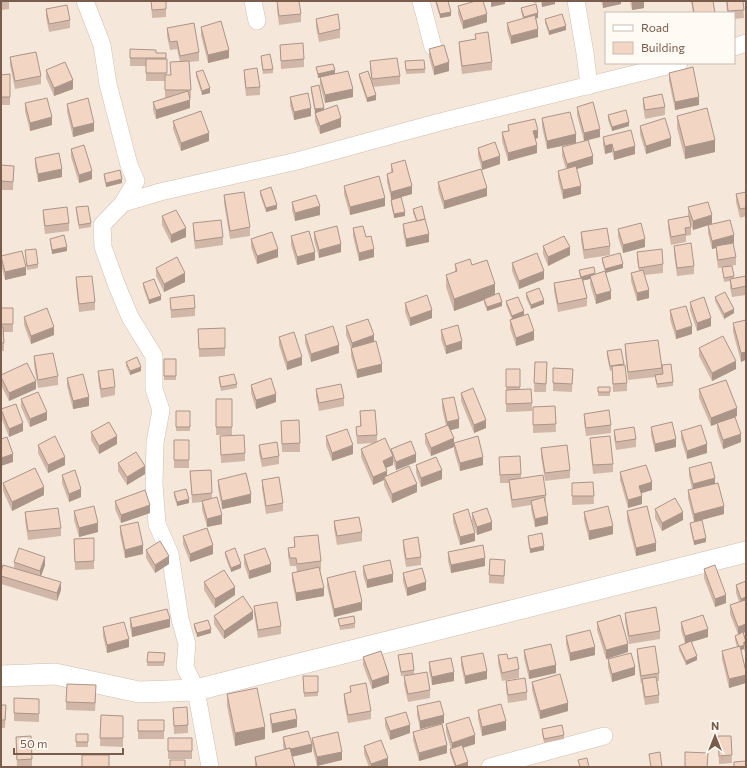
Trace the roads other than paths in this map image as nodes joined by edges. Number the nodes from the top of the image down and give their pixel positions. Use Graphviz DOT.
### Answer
graph roads {
  1 [pos="86,1"];
  2 [pos="253,1"];
  3 [pos="421,1"];
  4 [pos="576,1"];
  5 [pos="257,21"];
  6 [pos="746,43"];
  7 [pos="433,47"];
  8 [pos="735,47"];
  9 [pos="675,64"];
  10 [pos="589,86"];
  11 [pos="123,204"];
  12 [pos="746,552"];
  13 [pos="1,676"];
  14 [pos="196,690"];
  15 [pos="604,736"];
  16 [pos="210,767"];
  17 [pos="490,767"];
  1 -- 11 [label="street"];
  2 -- 5 [label="street"];
  3 -- 7 [label="street"];
  4 -- 10 [label="street"];
  6 -- 8 [label="street"];
  9 -- 10 [label="street"];
  10 -- 11 [label="street"];
  11 -- 14 [label="street"];
  12 -- 14 [label="street"];
  13 -- 14 [label="street"];
  14 -- 16 [label="street"];
  15 -- 17 [label="street"];
}
